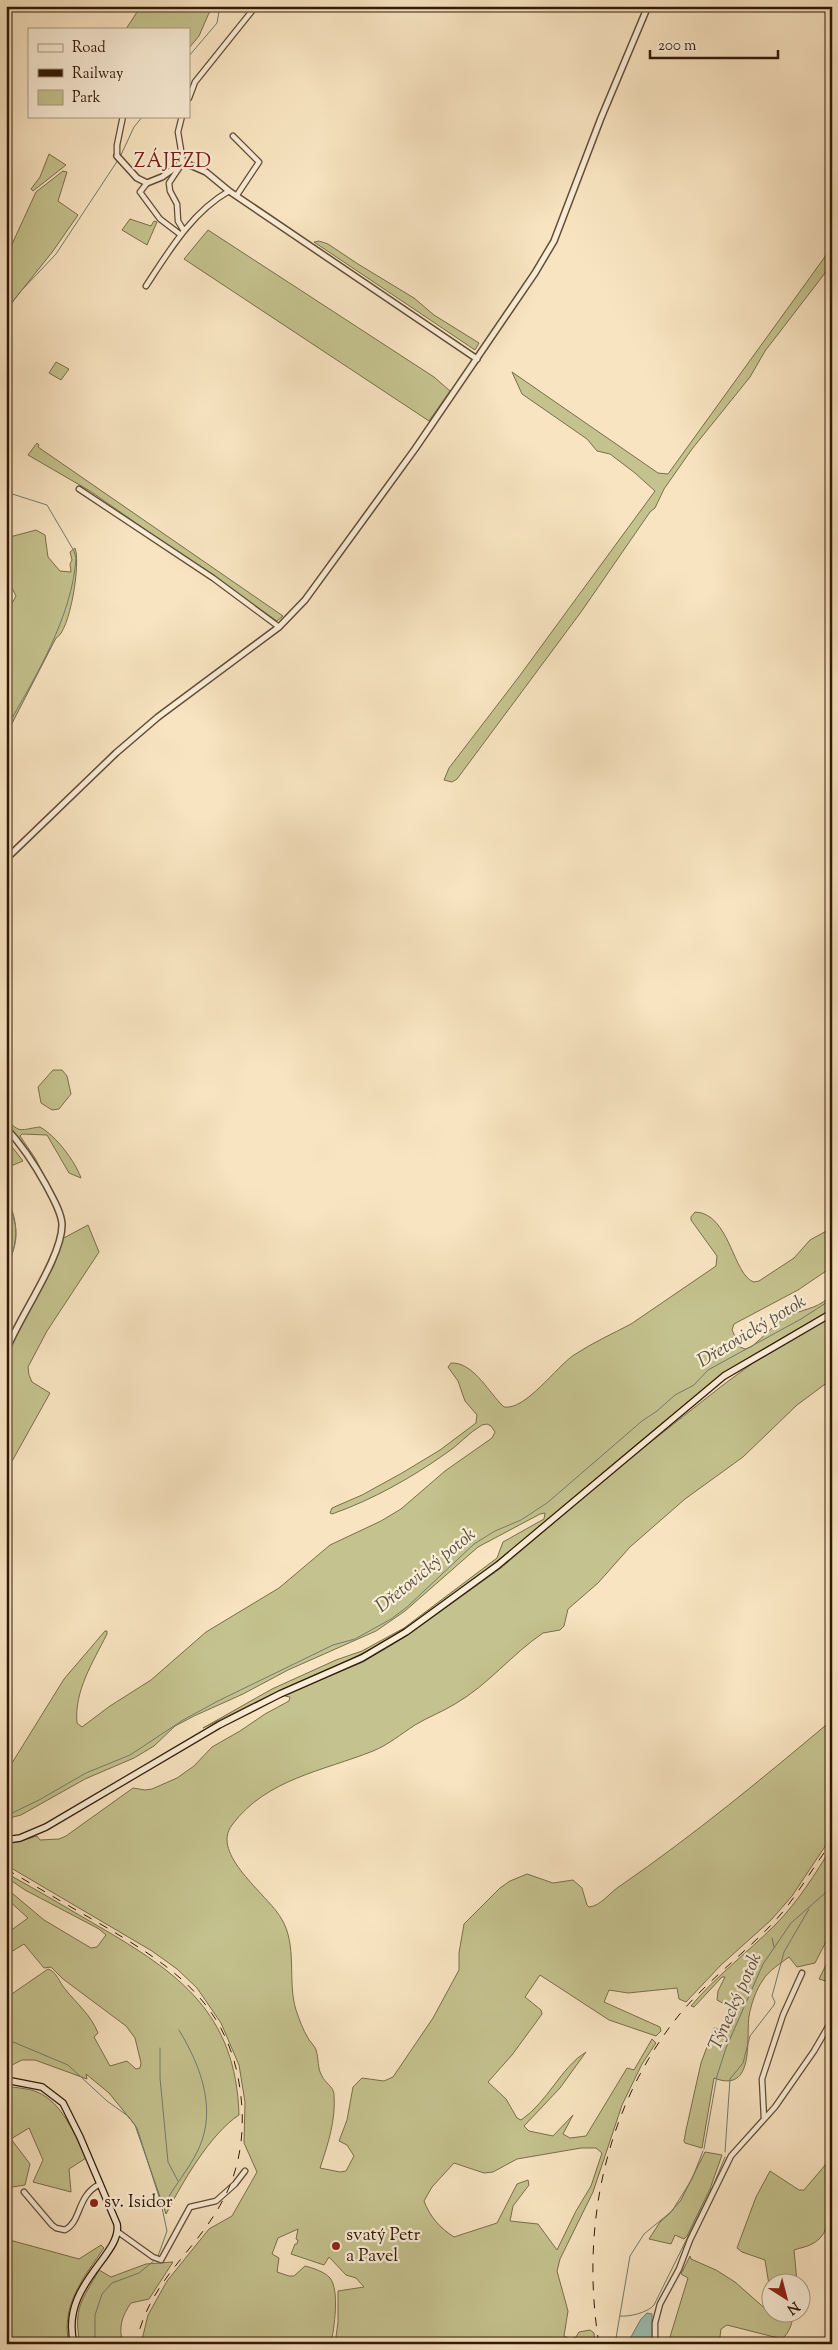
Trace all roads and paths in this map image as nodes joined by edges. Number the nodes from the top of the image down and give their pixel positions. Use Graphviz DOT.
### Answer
graph roads {
  1 [pos="256,6"];
  2 [pos="648,6"];
  3 [pos="190,95"];
  4 [pos="124,118"];
  5 [pos="182,118"];
  6 [pos="233,136"];
  7 [pos="119,158"];
  8 [pos="183,162"];
  9 [pos="147,183"];
  10 [pos="229,191"];
  11 [pos="237,195"];
  12 [pos="182,233"];
  13 [pos="146,286"];
  14 [pos="477,358"];
  15 [pos="79,489"];
  16 [pos="279,626"];
  17 [pos="6,859"];
  18 [pos="6,1128"];
  19 [pos="832,1313"];
  20 [pos="6,1351"];
  21 [pos="6,1840"];
  22 [pos="802,1973"];
  23 [pos="832,2020"];
  24 [pos="6,2080"];
  25 [pos="764,2119"];
  26 [pos="245,2172"];
  27 [pos="100,2184"];
  28 [pos="24,2192"];
  29 [pos="118,2232"];
  30 [pos="74,2344"];
  31 [pos="655,2344"];
  1 -- 3 [label="street"];
  2 -- 14 [label="street"];
  4 -- 7 [label="street"];
  5 -- 8 [label="street"];
  6 -- 11 [label="street"];
  7 -- 9 [label="street"];
  8 -- 9 [label="street"];
  8 -- 10 [label="street"];
  8 -- 12 [label="street"];
  9 -- 12 [label="street"];
  10 -- 11 [label="street"];
  10 -- 12 [label="street"];
  11 -- 14 [label="street"];
  12 -- 13 [label="street"];
  14 -- 16 [label="street"];
  15 -- 16 [label="street"];
  16 -- 17 [label="street"];
  18 -- 20 [label="street"];
  19 -- 21 [label="main road"];
  22 -- 25 [label="street"];
  23 -- 25 [label="street"];
  24 -- 27 [label="main road"];
  25 -- 31 [label="street"];
  26 -- 29 [label="street"];
  27 -- 28 [label="street"];
  27 -- 29 [label="main road"];
  29 -- 30 [label="main road"];
}
